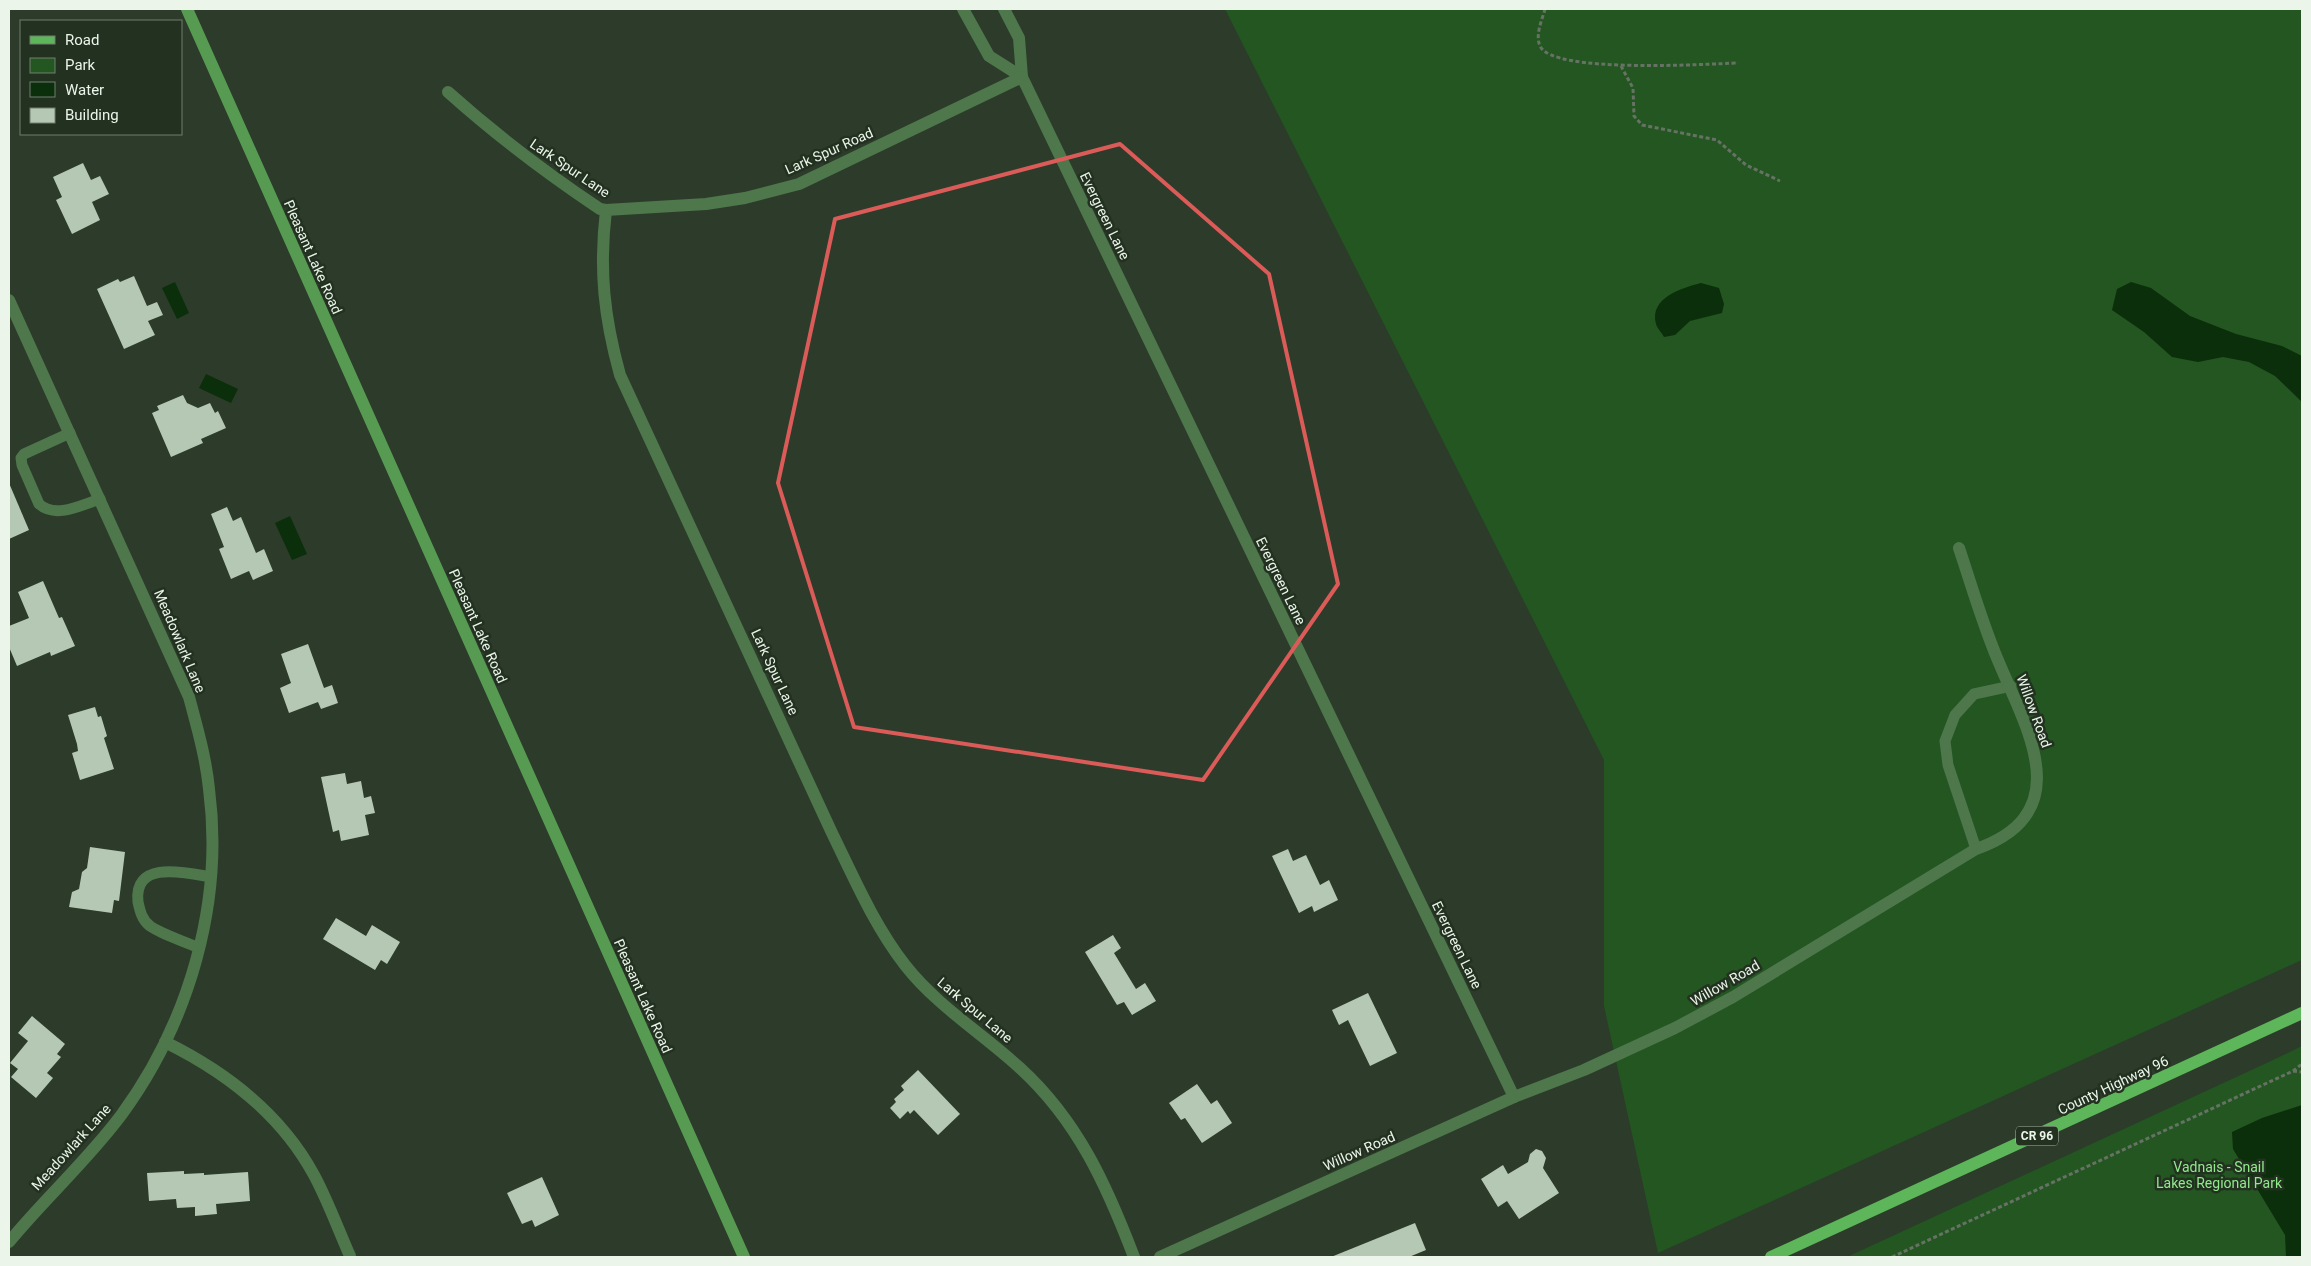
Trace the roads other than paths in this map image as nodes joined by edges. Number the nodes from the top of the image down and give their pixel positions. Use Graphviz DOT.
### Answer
graph roads {
  1 [pos="187,9"];
  2 [pos="197,9"];
  3 [pos="963,9"];
  4 [pos="1004,9"];
  5 [pos="203,46"];
  6 [pos="1022,77"];
  7 [pos="448,92"];
  8 [pos="606,210"];
  9 [pos="9,300"];
  10 [pos="70,433"];
  11 [pos="100,498"];
  12 [pos="1959,548"];
  13 [pos="2011,686"];
  14 [pos="1976,849"];
  15 [pos="211,877"];
  16 [pos="199,948"];
  17 [pos="2302,1013"];
  18 [pos="165,1042"];
  19 [pos="1514,1097"];
  20 [pos="9,1242"];
  21 [pos="350,1256"];
  22 [pos="743,1257"];
  23 [pos="1134,1257"];
  24 [pos="1160,1257"];
  25 [pos="1771,1257"];
  1 -- 5 [label="street, Pleasant Lake Road"];
  2 -- 5 [label="street"];
  3 -- 6 [label="street"];
  4 -- 6 [label="street, Evergreen Lane"];
  5 -- 22 [label="street, Pleasant Lake Road"];
  6 -- 8 [label="street, Lark Spur Road"];
  6 -- 19 [label="street, Evergreen Lane"];
  7 -- 8 [label="street, Lark Spur Lane"];
  8 -- 23 [label="street, Lark Spur Lane"];
  9 -- 10 [label="street, Meadowlark Lane"];
  10 -- 11 [label="street, Meadowlark Lane"];
  10 -- 11 [label="lane"];
  11 -- 15 [label="street, Meadowlark Lane"];
  12 -- 13 [label="street, Willow Road"];
  13 -- 14 [label="street, Willow Road"];
  13 -- 14 [label="lane"];
  14 -- 19 [label="street, Willow Road"];
  15 -- 16 [label="street, Meadowlark Lane"];
  15 -- 16 [label="lane"];
  16 -- 18 [label="street, Meadowlark Lane"];
  17 -- 25 [label="main road, County Highway 96 / CR 96"];
  18 -- 20 [label="street, Meadowlark Lane"];
  18 -- 21 [label="street"];
  19 -- 24 [label="street, Willow Road"];
}
